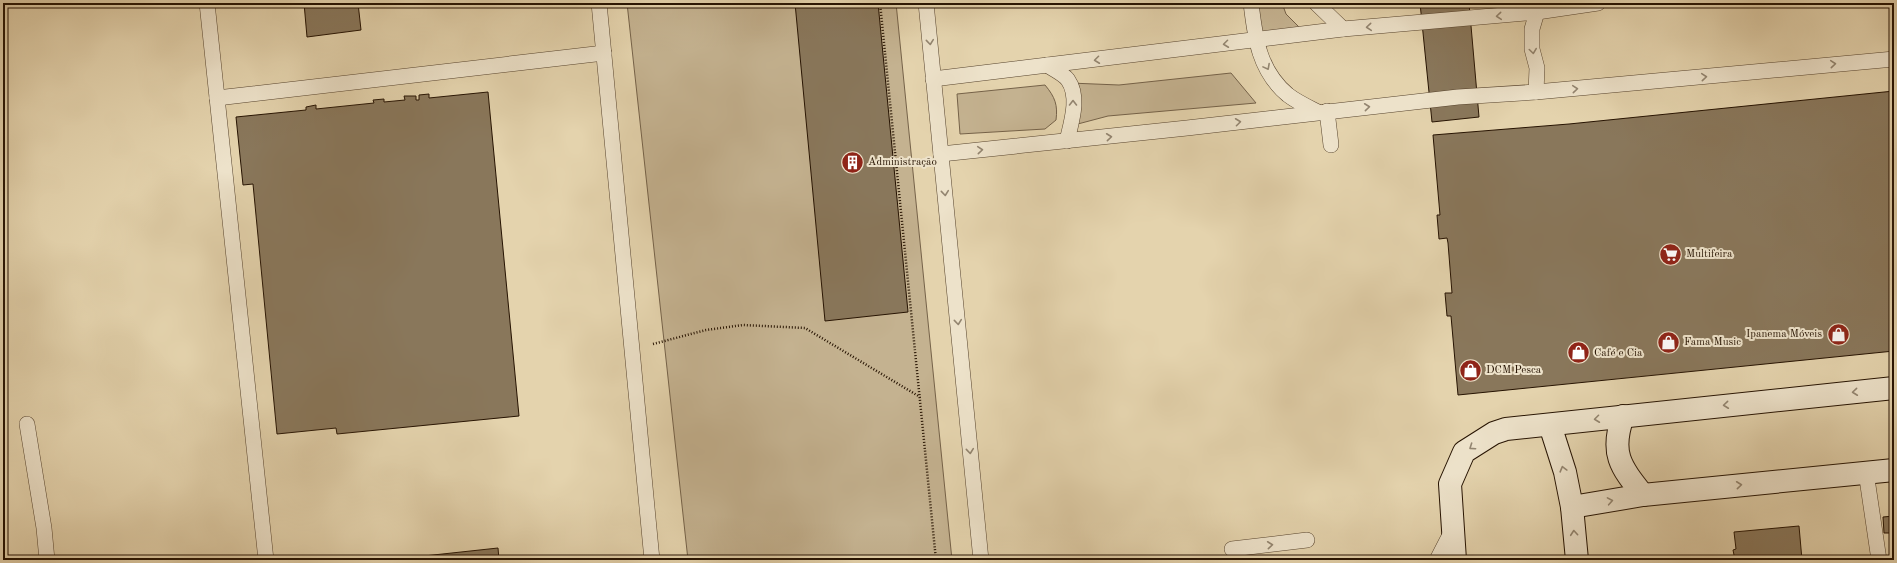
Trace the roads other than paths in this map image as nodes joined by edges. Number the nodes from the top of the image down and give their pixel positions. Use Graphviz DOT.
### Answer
graph roads {
  1 [pos="207,3"];
  2 [pos="599,3"];
  3 [pos="926,3"];
  4 [pos="1251,3"];
  5 [pos="1316,3"];
  6 [pos="1598,3"];
  7 [pos="1534,8"];
  8 [pos="1343,29"];
  9 [pos="1255,41"];
  10 [pos="604,53"];
  11 [pos="1894,59"];
  12 [pos="1047,65"];
  13 [pos="933,78"];
  14 [pos="1536,92"];
  15 [pos="217,98"];
  16 [pos="1322,112"];
  17 [pos="1067,141"];
  18 [pos="1331,145"];
  19 [pos="941,154"];
  20 [pos="1894,388"];
  21 [pos="1623,416"];
  22 [pos="27,424"];
  23 [pos="1550,425"];
  24 [pos="1894,470"];
  25 [pos="1866,472"];
  26 [pos="1643,495"];
  27 [pos="1572,507"];
  28 [pos="1452,530"];
  29 [pos="1307,540"];
  30 [pos="1232,548"];
  31 [pos="47,560"];
  32 [pos="266,560"];
  33 [pos="652,560"];
  34 [pos="981,560"];
  35 [pos="1437,560"];
  36 [pos="1455,560"];
  37 [pos="1577,560"];
  38 [pos="1879,560"];
  1 -- 15 [label="lane"];
  2 -- 10 [label="lane"];
  3 -- 13 [label="lane, one-way"];
  4 -- 9 [label="lane"];
  5 -- 8 [label="lane"];
  6 -- 7 [label="lane"];
  7 -- 8 [label="lane, one-way"];
  7 -- 14 [label="lane, one-way"];
  8 -- 9 [label="lane"];
  9 -- 12 [label="lane, one-way"];
  9 -- 16 [label="lane, one-way"];
  10 -- 15 [label="lane"];
  10 -- 33 [label="lane"];
  14 -- 11 [label="lane, one-way"];
  12 -- 13 [label="lane"];
  17 -- 12 [label="lane, one-way"];
  13 -- 19 [label="lane"];
  16 -- 14 [label="lane, one-way"];
  15 -- 32 [label="lane"];
  17 -- 16 [label="lane, one-way"];
  16 -- 18 [label="lane"];
  19 -- 17 [label="lane, one-way"];
  19 -- 34 [label="lane, one-way"];
  20 -- 21 [label="main road, one-way"];
  21 -- 23 [label="main road, one-way"];
  21 -- 26 [label="main road"];
  22 -- 31 [label="lane"];
  27 -- 23 [label="main road, one-way"];
  23 -- 28 [label="main road, one-way"];
  24 -- 25 [label="main road"];
  26 -- 25 [label="main road, one-way"];
  25 -- 38 [label="lane"];
  27 -- 26 [label="main road, one-way"];
  37 -- 27 [label="main road, one-way"];
  28 -- 35 [label="lane"];
  28 -- 36 [label="main road"];
  30 -- 29 [label="lane, one-way"];
}
